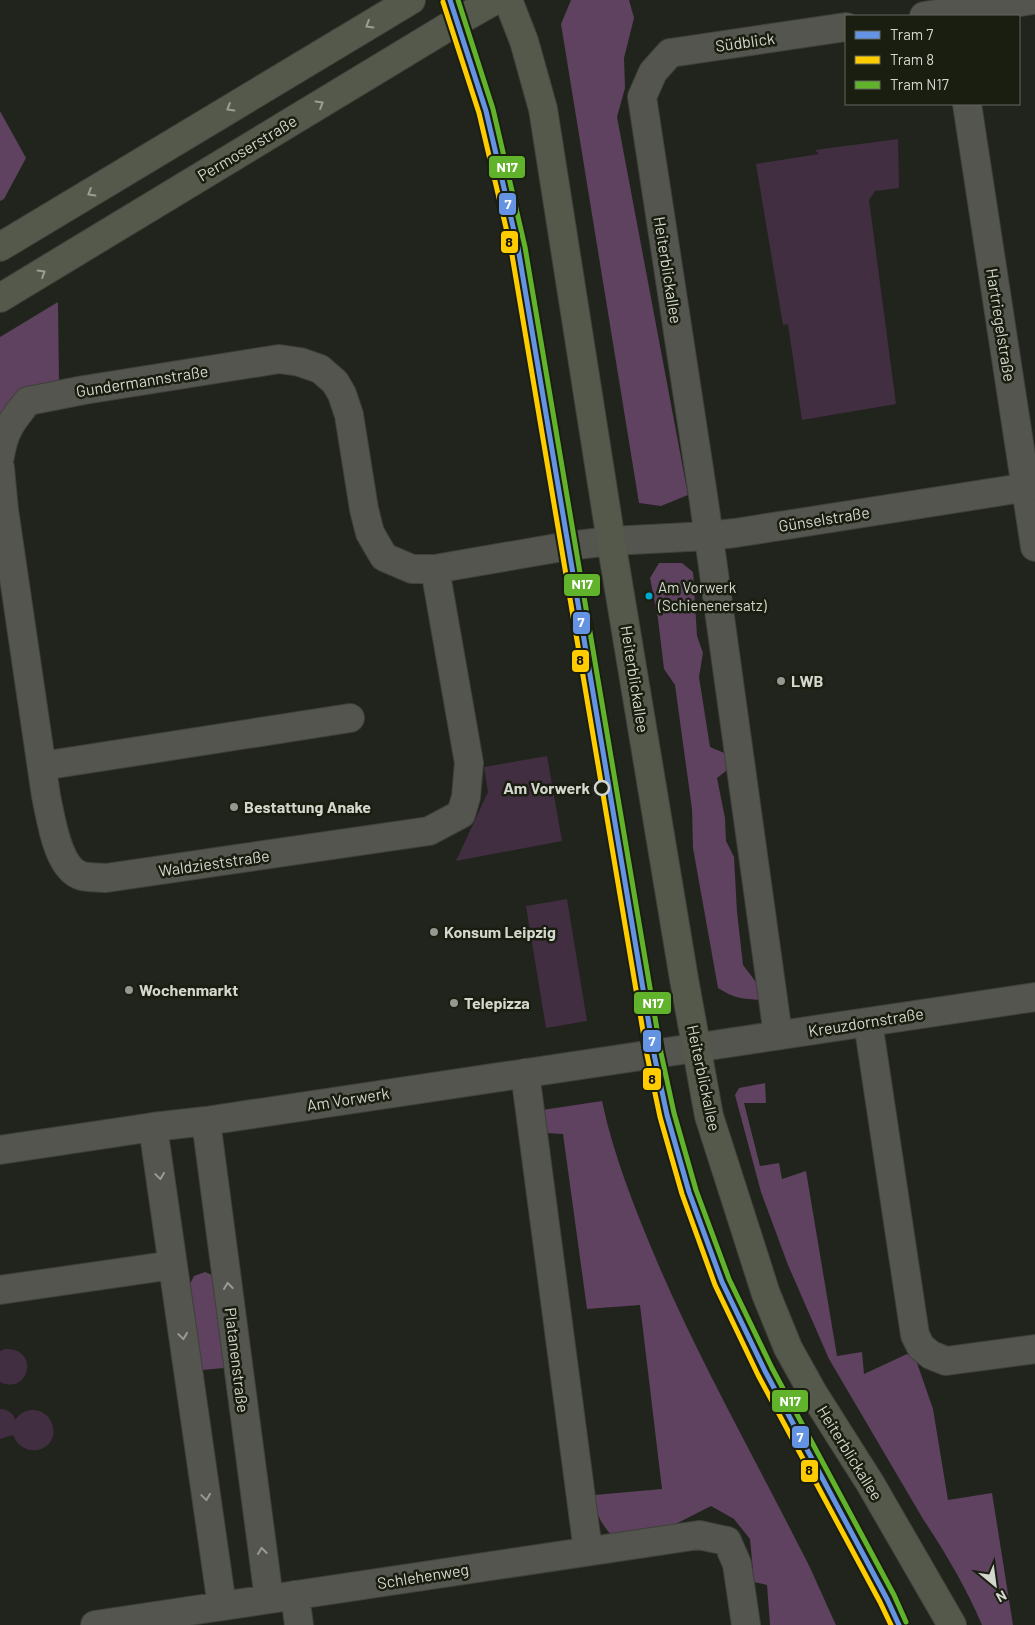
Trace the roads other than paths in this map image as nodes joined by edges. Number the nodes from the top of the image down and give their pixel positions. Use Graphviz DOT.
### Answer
graph roads {
  1 [pos="411,0"];
  2 [pos="495,0"];
  3 [pos="508,0"];
  4 [pos="1033,0"];
  5 [pos="954,14"];
  6 [pos="939,15"];
  7 [pos="845,27"];
  8 [pos="653,72"];
  9 [pos="967,105"];
  10 [pos="0,247"];
  11 [pos="0,298"];
  12 [pos="0,456"];
  13 [pos="0,468"];
  14 [pos="1030,487"];
  15 [pos="2,510"];
  16 [pos="708,536"];
  17 [pos="611,541"];
  18 [pos="1035,547"];
  19 [pos="435,569"];
  20 [pos="350,718"];
  21 [pos="42,766"];
  22 [pos="1035,997"];
  23 [pos="868,1022"];
  24 [pos="778,1036"];
  25 [pos="697,1048"];
  26 [pos="525,1073"];
  27 [pos="206,1121"];
  28 [pos="153,1127"];
  29 [pos="0,1150"];
  30 [pos="173,1264"];
  31 [pos="0,1290"];
  32 [pos="1035,1349"];
  33 [pos="588,1551"];
  34 [pos="256,1606"];
  35 [pos="95,1625"];
  36 [pos="299,1625"];
  37 [pos="746,1625"];
  38 [pos="952,1625"];
  1 -- 10 [label="main road, one-way"];
  11 -- 2 [label="main road, Permoserstraße, one-way"];
  3 -- 17 [label="main road, Heiterblickallee"];
  4 -- 5 [label="street"];
  5 -- 6 [label="street"];
  7 -- 8 [label="street, Südblick"];
  8 -- 16 [label="street, Heiterblickallee"];
  9 -- 14 [label="street, Hartriegelstraße"];
  12 -- 19 [label="street, Gundermannstraße"];
  13 -- 15 [label="street"];
  14 -- 16 [label="street, Günselstraße"];
  14 -- 18 [label="street, Hartriegelstraße"];
  15 -- 21 [label="street, Waldzieststraße"];
  16 -- 17 [label="street, Günselstraße"];
  16 -- 24 [label="street, Heiterblickallee"];
  17 -- 19 [label="street"];
  17 -- 25 [label="main road, Heiterblickallee"];
  19 -- 21 [label="street, Waldzieststraße"];
  20 -- 21 [label="street"];
  22 -- 23 [label="street, Kreuzdornstraße"];
  23 -- 24 [label="street, Kreuzdornstraße"];
  23 -- 32 [label="street"];
  24 -- 25 [label="street, Kreuzdornstraße"];
  25 -- 26 [label="street, Am Vorwerk"];
  25 -- 38 [label="main road, Heiterblickallee"];
  26 -- 27 [label="street, Am Vorwerk"];
  26 -- 33 [label="street"];
  27 -- 28 [label="street, Am Vorwerk"];
  34 -- 27 [label="street, Platanenstraße, one-way"];
  28 -- 29 [label="street, Am Vorwerk"];
  28 -- 30 [label="street, Platanenstraße, one-way"];
  30 -- 31 [label="street"];
  30 -- 34 [label="street, Platanenstraße, one-way"];
  33 -- 34 [label="street, Schlehenweg"];
  33 -- 37 [label="street, Schlehenweg"];
  34 -- 35 [label="street, Schlehenweg"];
  34 -- 36 [label="street, Platanenstraße"];
}
